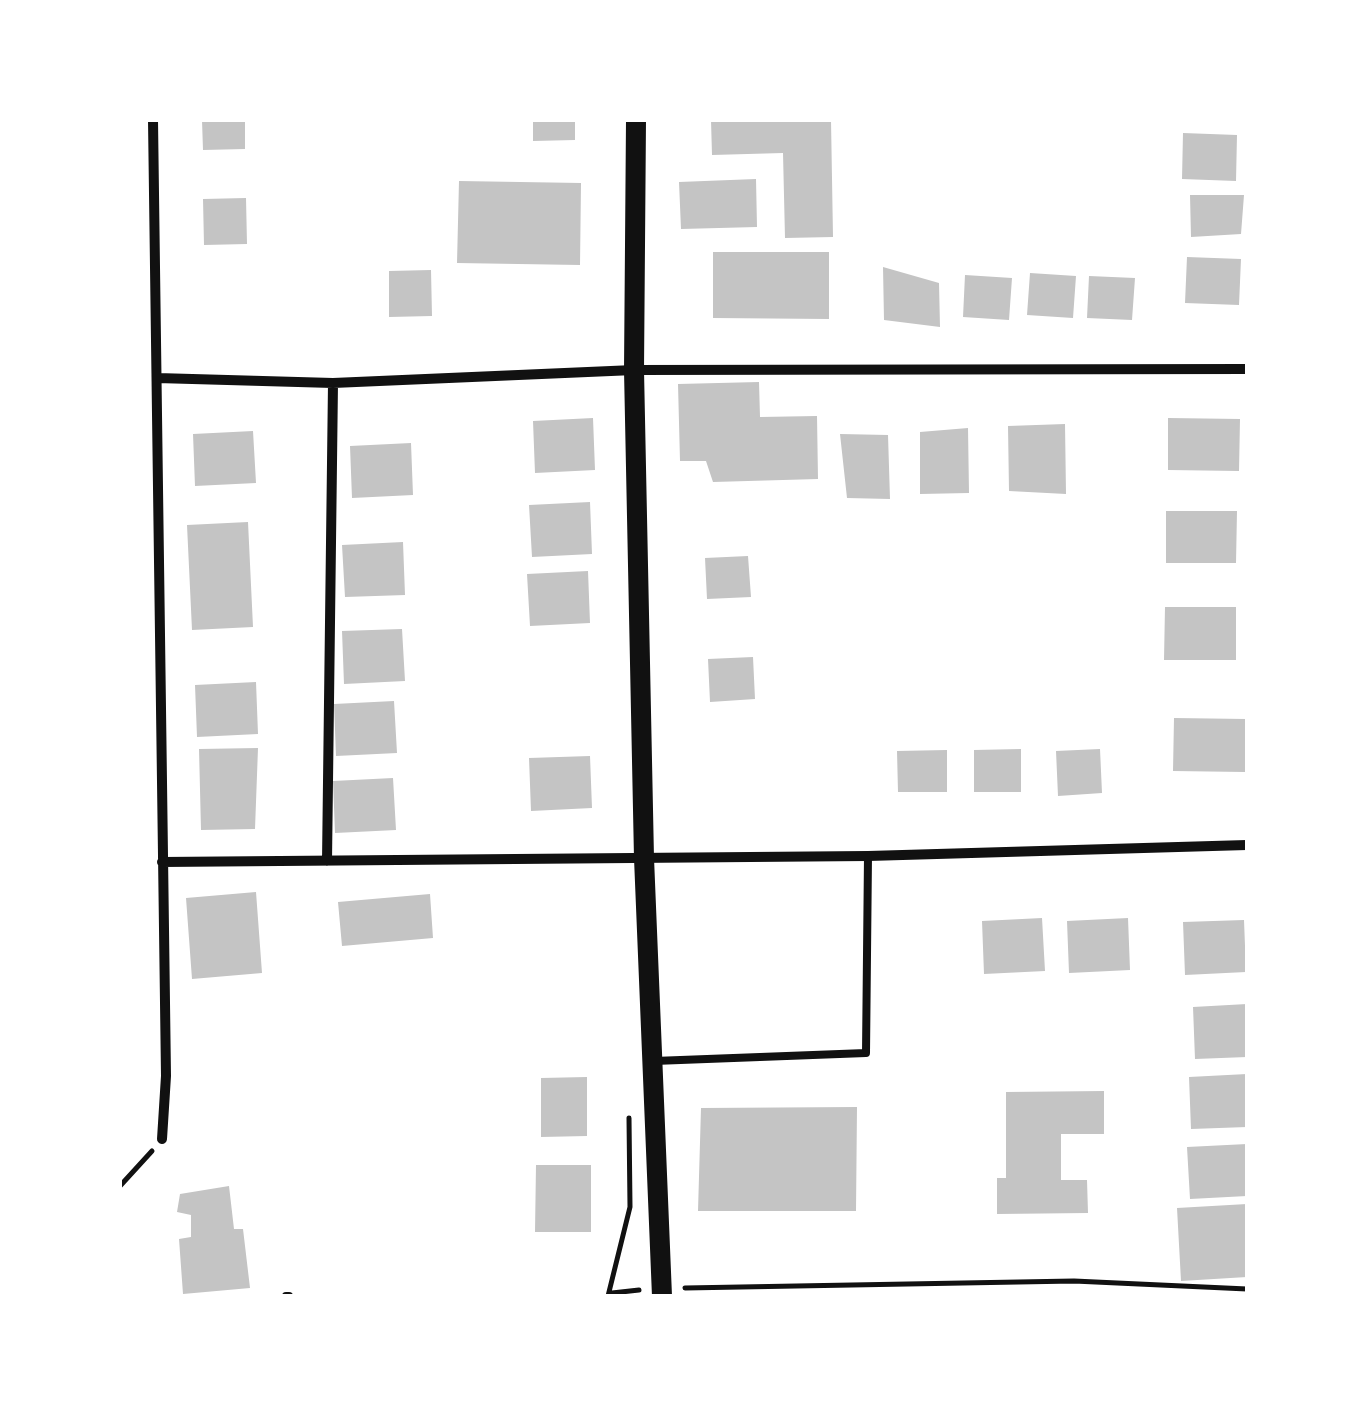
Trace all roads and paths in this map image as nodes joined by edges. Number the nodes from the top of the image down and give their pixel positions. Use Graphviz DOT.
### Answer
graph roads {
  1 [pos="153,120"];
  2 [pos="636,120"];
  3 [pos="1247,368"];
  4 [pos="634,370"];
  5 [pos="157,378"];
  6 [pos="333,384"];
  7 [pos="1247,845"];
  8 [pos="868,856"];
  9 [pos="644,858"];
  10 [pos="327,861"];
  11 [pos="162,862"];
  12 [pos="650,1062"];
  13 [pos="629,1110"];
  14 [pos="162,1140"];
  15 [pos="120,1186"];
  16 [pos="1247,1289"];
  17 [pos="661,1292"];
  18 [pos="610,1294"];
  1 -- 5 [label="street"];
  2 -- 4 [label="main road"];
  3 -- 4 [label="street"];
  4 -- 6 [label="street"];
  4 -- 9 [label="main road"];
  5 -- 6 [label="street"];
  5 -- 11 [label="street"];
  6 -- 10 [label="street"];
  7 -- 8 [label="street"];
  8 -- 9 [label="street"];
  8 -- 12 [label="lane"];
  9 -- 10 [label="street"];
  9 -- 12 [label="main road"];
  10 -- 11 [label="street"];
  11 -- 14 [label="street"];
  12 -- 17 [label="main road"];
  13 -- 18 [label="path"];
  14 -- 15 [label="path"];
  16 -- 17 [label="path"];
  17 -- 18 [label="path"];
}
